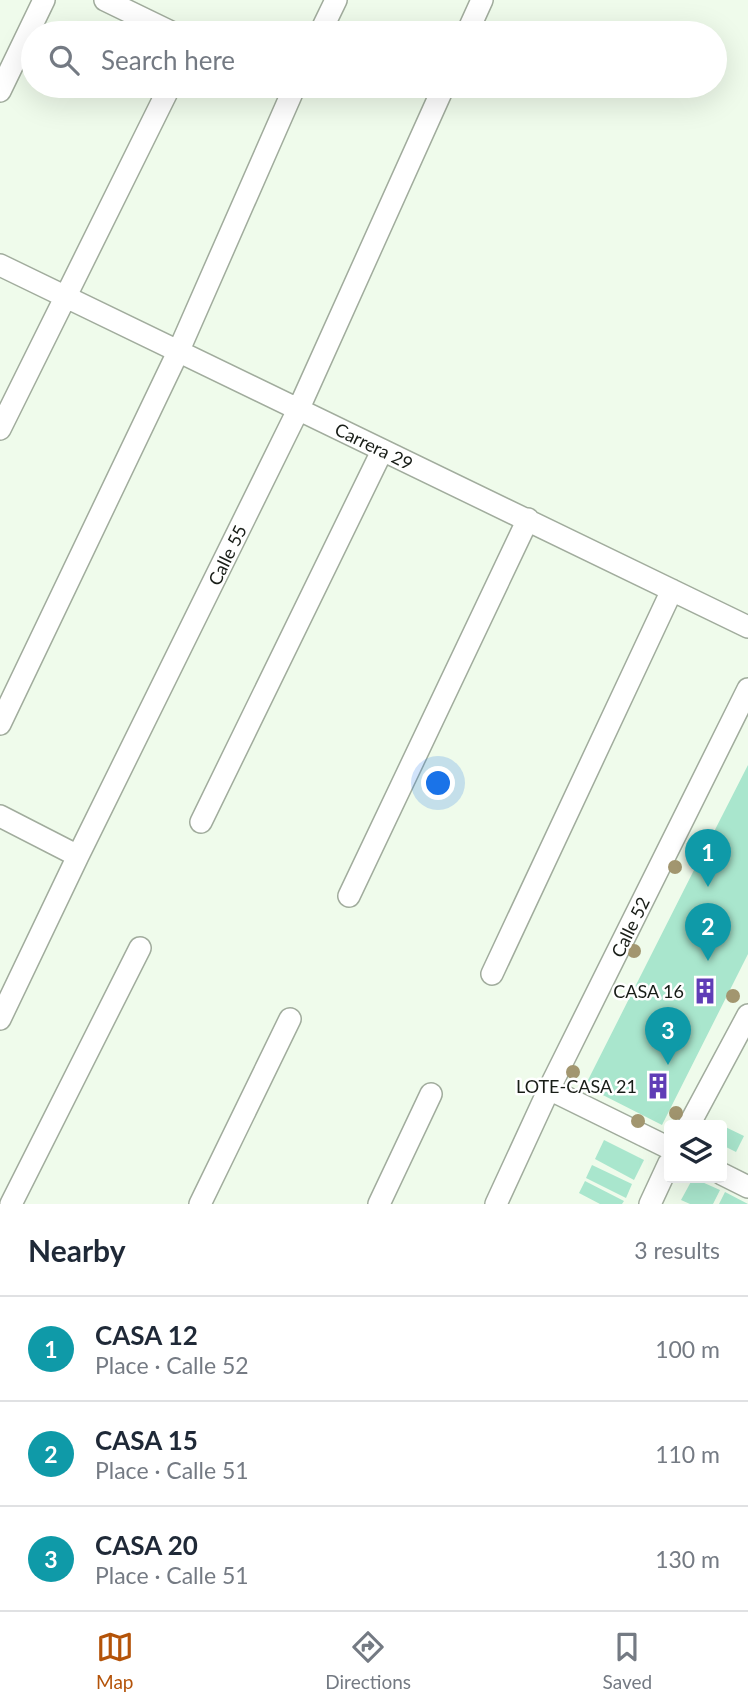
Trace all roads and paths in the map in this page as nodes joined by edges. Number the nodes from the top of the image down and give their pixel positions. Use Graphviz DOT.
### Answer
graph roads {
  1 [pos="44,0"];
  2 [pos="105,0"];
  3 [pos="336,0"];
  4 [pos="482,0"];
  5 [pos="34,21"];
  6 [pos="148,21"];
  7 [pos="326,21"];
  8 [pos="472,21"];
  9 [pos="21,48"];
  10 [pos="0,91"];
  11 [pos="164,98"];
  12 [pos="286,98"];
  13 [pos="439,98"];
  14 [pos="0,265"];
  15 [pos="64,298"];
  16 [pos="179,350"];
  17 [pos="299,408"];
  18 [pos="0,429"];
  19 [pos="382,451"];
  20 [pos="528,519"];
  21 [pos="672,590"];
  22 [pos="748,627"];
  23 [pos="748,688"];
  24 [pos="0,724"];
  25 [pos="0,816"];
  26 [pos="201,822"];
  27 [pos="78,856"];
  28 [pos="349,896"];
  29 [pos="140,948"];
  30 [pos="492,974"];
  31 [pos="748,1015"];
  32 [pos="290,1018"];
  33 [pos="0,1019"];
  34 [pos="549,1089"];
  35 [pos="431,1094"];
  36 [pos="692,1120"];
  37 [pos="664,1146"];
  38 [pos="664,1174"];
  39 [pos="727,1176"];
  40 [pos="748,1187"];
  41 [pos="12,1204"];
  42 [pos="200,1204"];
  43 [pos="379,1204"];
  44 [pos="496,1204"];
  45 [pos="650,1204"];
  1 -- 5 [label="street"];
  2 -- 6 [label="street"];
  3 -- 7 [label="street"];
  4 -- 8 [label="street"];
  9 -- 10 [label="street"];
  11 -- 15 [label="street"];
  12 -- 16 [label="street"];
  13 -- 17 [label="street, Calle 55"];
  14 -- 15 [label="street, Carrera 29"];
  15 -- 16 [label="street, Carrera 29"];
  15 -- 18 [label="street"];
  16 -- 17 [label="street, Carrera 29"];
  16 -- 24 [label="street"];
  17 -- 19 [label="street, Carrera 29"];
  17 -- 27 [label="street, Calle 55"];
  19 -- 20 [label="street, Carrera 29"];
  19 -- 26 [label="street"];
  20 -- 21 [label="street, Carrera 29"];
  20 -- 28 [label="street"];
  21 -- 22 [label="street, Carrera 29"];
  21 -- 30 [label="street"];
  23 -- 34 [label="street, Calle 52"];
  25 -- 27 [label="street"];
  27 -- 33 [label="street, Calle 55"];
  29 -- 41 [label="street"];
  31 -- 36 [label="street"];
  32 -- 42 [label="street"];
  34 -- 37 [label="street"];
  34 -- 44 [label="street, Calle 52"];
  35 -- 43 [label="street"];
  38 -- 45 [label="street"];
  39 -- 40 [label="street"];
}
